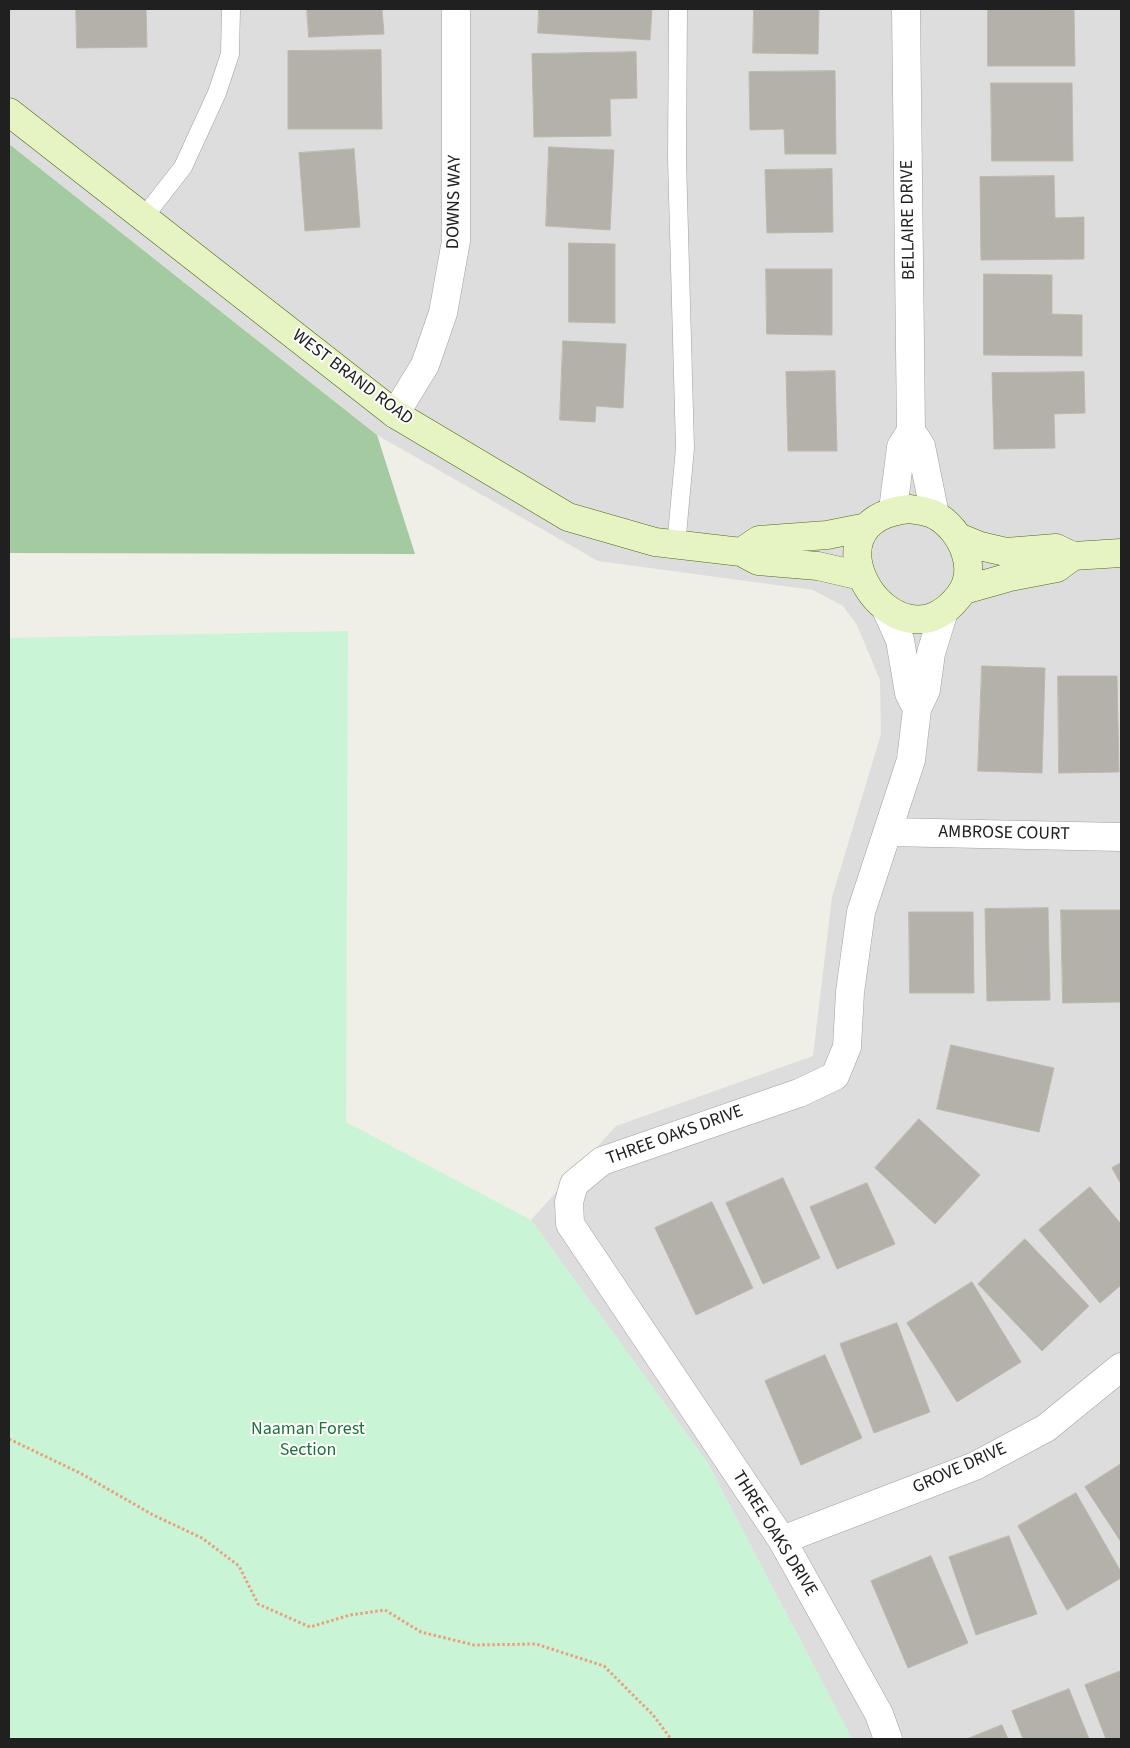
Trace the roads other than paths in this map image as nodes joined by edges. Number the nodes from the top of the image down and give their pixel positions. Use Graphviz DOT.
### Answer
graph roads {
  1 [pos="231,9"];
  2 [pos="456,9"];
  3 [pos="678,9"];
  4 [pos="906,9"];
  5 [pos="9,112"];
  6 [pos="144,217"];
  7 [pos="395,414"];
  8 [pos="911,431"];
  9 [pos="893,510"];
  10 [pos="935,515"];
  11 [pos="867,527"];
  12 [pos="958,537"];
  13 [pos="676,546"];
  14 [pos="741,552"];
  15 [pos="1121,553"];
  16 [pos="1073,556"];
  17 [pos="861,576"];
  18 [pos="964,590"];
  19 [pos="886,609"];
  20 [pos="944,611"];
  21 [pos="918,709"];
  22 [pos="888,832"];
  23 [pos="1121,837"];
  24 [pos="1121,1367"];
  25 [pos="782,1540"];
  26 [pos="888,1739"];
  1 -- 6 [label="lane"];
  2 -- 7 [label="street, DOWNS WAY"];
  3 -- 13 [label="lane"];
  4 -- 8 [label="street, BELLAIRE DRIVE"];
  5 -- 6 [label="street, WEST BRAND ROAD"];
  6 -- 7 [label="street, WEST BRAND ROAD"];
  7 -- 13 [label="street, WEST BRAND ROAD"];
  8 -- 9 [label="street, BELLAIRE DRIVE"];
  8 -- 10 [label="street, BELLAIRE DRIVE"];
  9 -- 10 [label="street"];
  9 -- 11 [label="street"];
  10 -- 12 [label="street"];
  11 -- 14 [label="street"];
  11 -- 17 [label="street"];
  12 -- 16 [label="street"];
  12 -- 18 [label="street"];
  13 -- 14 [label="street, WEST BRAND ROAD"];
  14 -- 17 [label="street, WEST BRAND ROAD"];
  15 -- 16 [label="street"];
  16 -- 18 [label="street"];
  17 -- 19 [label="street"];
  18 -- 20 [label="street"];
  19 -- 20 [label="street"];
  19 -- 21 [label="street"];
  20 -- 21 [label="street, THREE OAKS DRIVE"];
  21 -- 22 [label="street, THREE OAKS DRIVE"];
  22 -- 23 [label="street, AMBROSE COURT"];
  22 -- 25 [label="street, THREE OAKS DRIVE"];
  24 -- 25 [label="street, GROVE DRIVE"];
  25 -- 26 [label="street, THREE OAKS DRIVE"];
}
